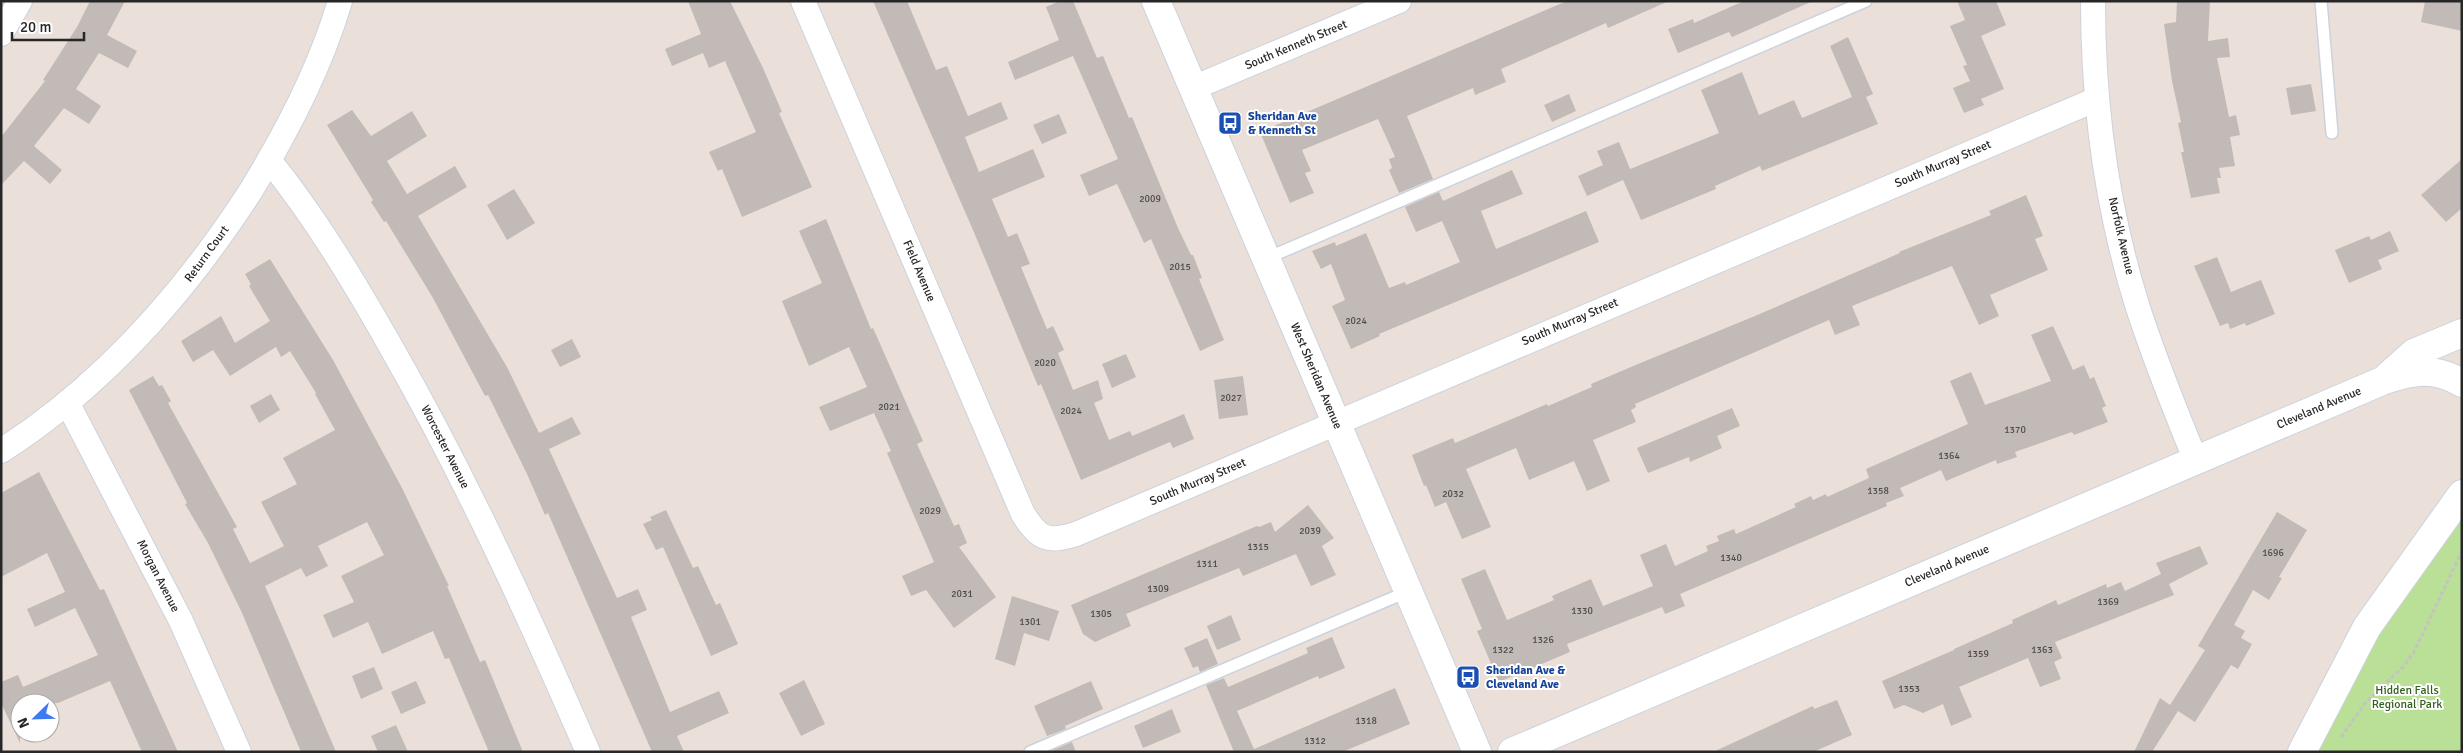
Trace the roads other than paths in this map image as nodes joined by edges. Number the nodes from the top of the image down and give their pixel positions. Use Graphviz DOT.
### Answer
graph roads {
  1 [pos="20,1"];
  2 [pos="340,1"];
  3 [pos="804,1"];
  4 [pos="1156,1"];
  5 [pos="1399,1"];
  6 [pos="1866,1"];
  7 [pos="2092,1"];
  8 [pos="2321,1"];
  9 [pos="1,34"];
  10 [pos="1193,88"];
  11 [pos="2097,99"];
  12 [pos="2332,133"];
  13 [pos="269,160"];
  14 [pos="1266,258"];
  15 [pos="2462,333"];
  16 [pos="2382,381"];
  17 [pos="2462,383"];
  18 [pos="68,404"];
  19 [pos="1336,422"];
  20 [pos="1,451"];
  21 [pos="2196,460"];
  22 [pos="2462,494"];
  23 [pos="1042,536"];
  24 [pos="1408,592"];
  25 [pos="239,752"];
  26 [pos="588,752"];
  27 [pos="1030,752"];
  28 [pos="1477,752"];
  29 [pos="1512,752"];
  30 [pos="2302,752"];
  1 -- 9 [label="street"];
  2 -- 13 [label="street, Return Court"];
  3 -- 23 [label="street, Field Avenue"];
  4 -- 10 [label="street, West Sheridan Avenue"];
  5 -- 10 [label="street, South Kenneth Street"];
  6 -- 14 [label="lane"];
  7 -- 11 [label="street, Norfolk Avenue"];
  8 -- 12 [label="lane"];
  10 -- 14 [label="street, West Sheridan Avenue"];
  11 -- 19 [label="street, South Murray Street"];
  11 -- 21 [label="street, Norfolk Avenue"];
  13 -- 18 [label="street, Return Court"];
  13 -- 26 [label="street, Worcester Avenue"];
  14 -- 19 [label="street, West Sheridan Avenue"];
  15 -- 16 [label="street, Cleveland Avenue"];
  16 -- 17 [label="street, Cleveland Avenue"];
  16 -- 21 [label="street, Cleveland Avenue"];
  18 -- 20 [label="street, Return Court"];
  18 -- 25 [label="street, Morgan Avenue"];
  19 -- 23 [label="street, South Murray Street"];
  19 -- 24 [label="street, West Sheridan Avenue"];
  21 -- 29 [label="street, Cleveland Avenue"];
  22 -- 30 [label="street"];
  24 -- 27 [label="lane"];
  24 -- 28 [label="street, West Sheridan Avenue"];
}
